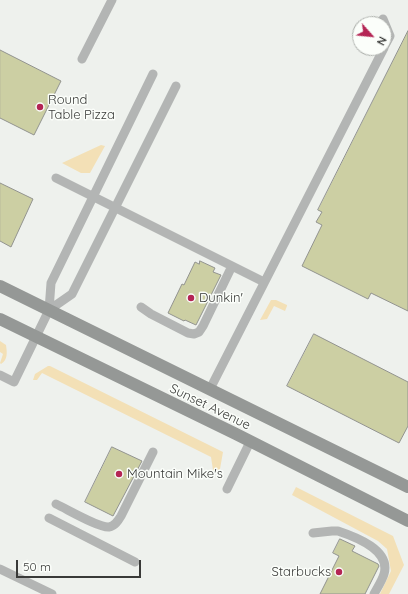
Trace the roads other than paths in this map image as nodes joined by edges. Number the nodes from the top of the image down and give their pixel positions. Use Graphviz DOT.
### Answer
graph roads {
  1 [pos="112,0"];
  2 [pos="380,56"];
  3 [pos="82,59"];
  4 [pos="153,74"];
  5 [pos="176,86"];
  6 [pos="56,178"];
  7 [pos="93,196"];
  8 [pos="116,208"];
  9 [pos="232,266"];
  10 [pos="264,282"];
  11 [pos="0,286"];
  12 [pos="141,307"];
  13 [pos="49,310"];
  14 [pos="0,319"];
  15 [pos="36,337"];
  16 [pos="0,375"];
  17 [pos="210,389"];
  18 [pos="250,442"];
  19 [pos="153,452"];
  20 [pos="408,487"];
  21 [pos="227,489"];
  22 [pos="56,504"];
  23 [pos="49,518"];
  24 [pos="408,521"];
  25 [pos="313,533"];
  26 [pos="136,562"];
  27 [pos="0,568"];
  28 [pos="52,594"];
  29 [pos="374,594"];
  1 -- 3 [label="lane"];
  2 -- 10 [label="lane"];
  4 -- 7 [label="lane"];
  5 -- 8 [label="lane"];
  6 -- 7 [label="lane"];
  7 -- 8 [label="lane"];
  7 -- 13 [label="lane"];
  8 -- 9 [label="lane"];
  8 -- 13 [label="lane"];
  9 -- 10 [label="lane"];
  9 -- 12 [label="lane"];
  10 -- 17 [label="lane"];
  11 -- 13 [label="main road, Sunset Avenue"];
  13 -- 15 [label="lane"];
  13 -- 17 [label="main road, Sunset Avenue"];
  14 -- 15 [label="main road, Sunset Avenue"];
  15 -- 16 [label="lane"];
  15 -- 18 [label="main road, Sunset Avenue"];
  17 -- 20 [label="main road, Sunset Avenue"];
  18 -- 21 [label="lane"];
  18 -- 24 [label="main road, Sunset Avenue"];
  19 -- 22 [label="lane"];
  23 -- 26 [label="lane"];
  25 -- 29 [label="lane"];
  27 -- 28 [label="lane"];
}
